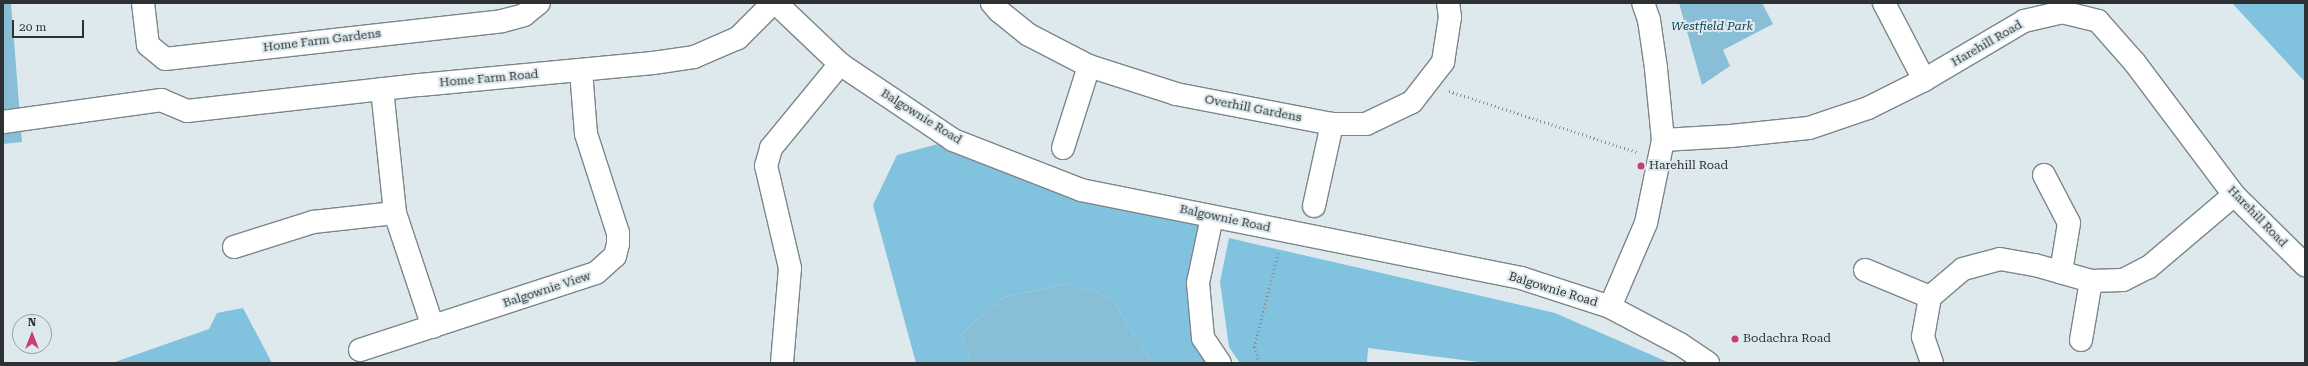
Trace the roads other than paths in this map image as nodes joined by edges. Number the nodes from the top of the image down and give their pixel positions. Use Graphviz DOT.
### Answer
graph roads {
  1 [pos="143,3"];
  2 [pos="539,3"];
  3 [pos="775,3"];
  4 [pos="1448,3"];
  5 [pos="1643,3"];
  6 [pos="1884,3"];
  7 [pos="999,6"];
  8 [pos="2062,7"];
  9 [pos="840,64"];
  10 [pos="1089,66"];
  11 [pos="581,71"];
  12 [pos="1924,80"];
  13 [pos="382,89"];
  14 [pos="3,122"];
  15 [pos="1332,124"];
  16 [pos="1063,148"];
  17 [pos="1661,150"];
  18 [pos="2044,176"];
  19 [pos="2234,196"];
  20 [pos="1314,206"];
  21 [pos="395,213"];
  22 [pos="1212,217"];
  23 [pos="234,247"];
  24 [pos="2305,265"];
  25 [pos="1865,270"];
  26 [pos="2061,272"];
  27 [pos="2091,281"];
  28 [pos="1930,297"];
  29 [pos="1610,307"];
  30 [pos="433,327"];
  31 [pos="2081,340"];
  32 [pos="369,353"];
  33 [pos="782,363"];
  34 [pos="1220,363"];
  35 [pos="1708,363"];
  36 [pos="1932,363"];
  1 -- 2 [label="street, Home Farm Gardens"];
  3 -- 9 [label="street, Balgownie Road"];
  3 -- 11 [label="street, Home Farm Road"];
  4 -- 15 [label="street, Overhill Gardens"];
  5 -- 17 [label="street"];
  6 -- 12 [label="street"];
  7 -- 10 [label="street, Overhill Gardens"];
  8 -- 12 [label="street, Harehill Road"];
  8 -- 19 [label="street, Harehill Road"];
  9 -- 22 [label="street, Balgownie Road"];
  9 -- 33 [label="street"];
  10 -- 15 [label="street, Overhill Gardens"];
  10 -- 16 [label="street"];
  11 -- 13 [label="street, Home Farm Road"];
  11 -- 30 [label="street, Balgownie View"];
  12 -- 17 [label="street, Harehill Road"];
  13 -- 14 [label="street, Home Farm Road"];
  13 -- 21 [label="street"];
  15 -- 20 [label="street"];
  17 -- 29 [label="street"];
  18 -- 26 [label="street"];
  19 -- 24 [label="street, Harehill Road"];
  19 -- 27 [label="street"];
  21 -- 23 [label="street"];
  21 -- 30 [label="street"];
  22 -- 29 [label="street, Balgownie Road"];
  22 -- 34 [label="street"];
  25 -- 28 [label="street"];
  26 -- 27 [label="street"];
  26 -- 28 [label="street"];
  27 -- 31 [label="street"];
  28 -- 36 [label="street"];
  29 -- 35 [label="street, Balgownie Road"];
  30 -- 32 [label="street, Balgownie View"];
}
